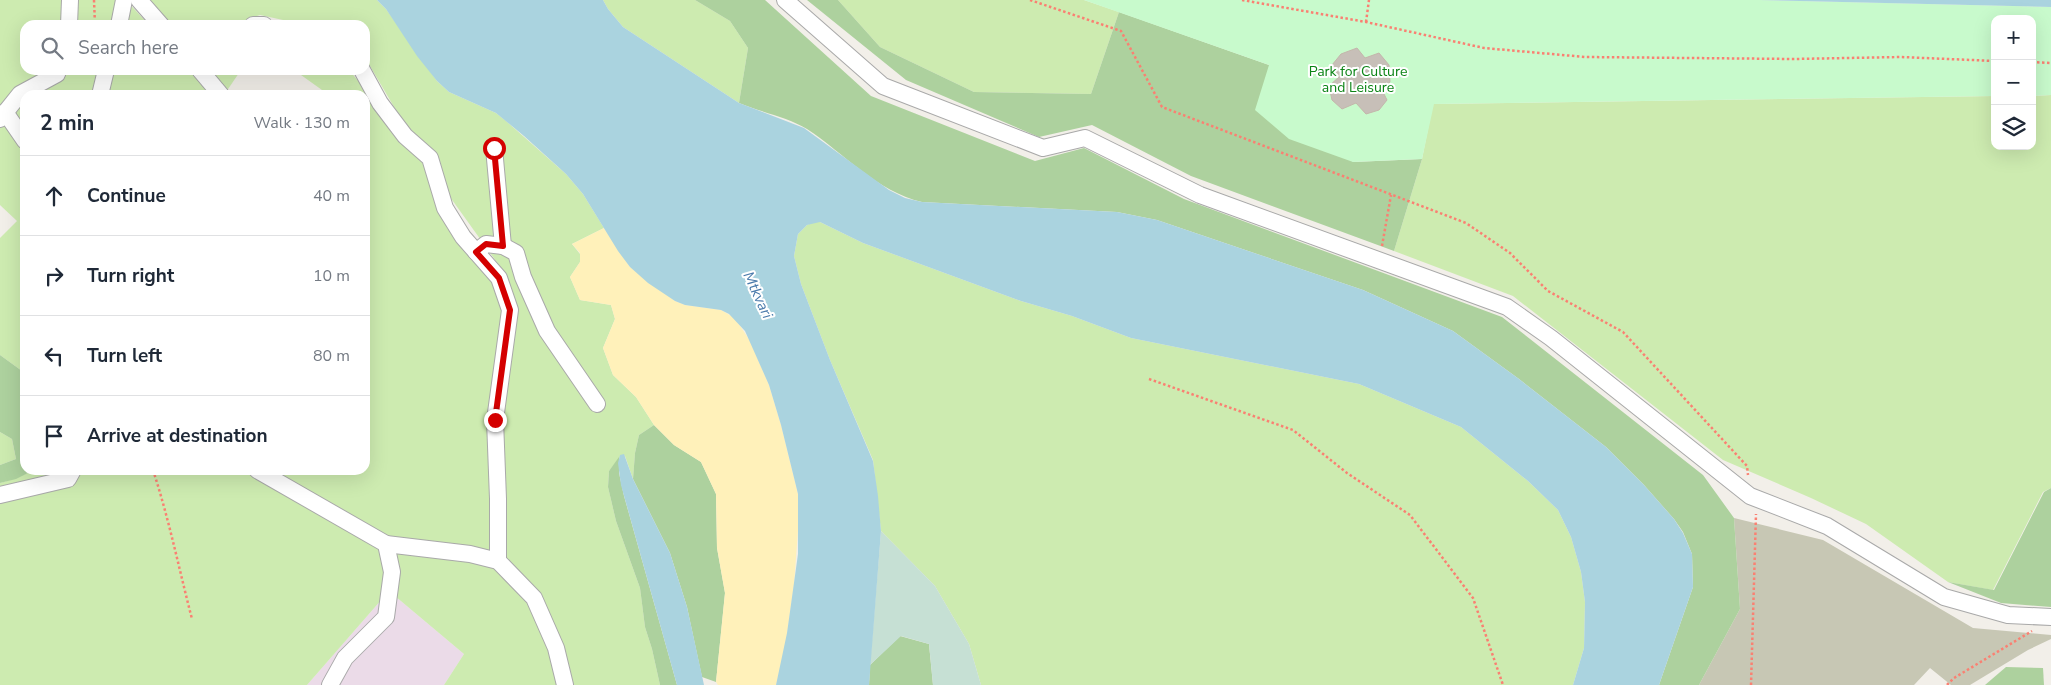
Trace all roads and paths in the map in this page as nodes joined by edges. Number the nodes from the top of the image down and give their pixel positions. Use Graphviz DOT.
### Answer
graph roads {
  1 [pos="70,0"];
  2 [pos="94,0"];
  3 [pos="124,0"];
  4 [pos="139,0"];
  5 [pos="785,0"];
  6 [pos="1030,0"];
  7 [pos="1242,0"];
  8 [pos="1369,0"];
  9 [pos="69,20"];
  10 [pos="95,20"];
  11 [pos="119,20"];
  12 [pos="157,20"];
  13 [pos="1366,22"];
  14 [pos="1991,61"];
  15 [pos="2036,62"];
  16 [pos="2051,63"];
  17 [pos="55,75"];
  18 [pos="105,75"];
  19 [pos="204,75"];
  20 [pos="365,75"];
  21 [pos="27,90"];
  22 [pos="101,90"];
  23 [pos="216,90"];
  24 [pos="20,94"];
  25 [pos="2,110"];
  26 [pos="20,134"];
  27 [pos="494,148"];
  28 [pos="1391,195"];
  29 [pos="503,246"];
  30 [pos="476,252"];
  31 [pos="1379,259"];
  32 [pos="1149,379"];
  33 [pos="598,404"];
  34 [pos="70,475"];
  35 [pos="155,475"];
  36 [pos="266,475"];
  37 [pos="0,495"];
  38 [pos="1750,496"];
  39 [pos="386,544"];
  40 [pos="498,561"];
  41 [pos="2051,617"];
  42 [pos="192,619"];
  43 [pos="2035,630"];
  44 [pos="330,685"];
  45 [pos="565,685"];
  46 [pos="1503,685"];
  47 [pos="1751,685"];
  48 [pos="1947,685"];
  1 -- 9 [label="street"];
  2 -- 10 [label="path"];
  3 -- 11 [label="street"];
  4 -- 12 [label="street"];
  5 -- 31 [label="street"];
  6 -- 28 [label="path"];
  7 -- 13 [label="path"];
  8 -- 13 [label="path"];
  13 -- 14 [label="path"];
  15 -- 16 [label="path"];
  17 -- 21 [label="street"];
  18 -- 22 [label="street"];
  19 -- 23 [label="street"];
  20 -- 30 [label="street"];
  24 -- 25 [label="street"];
  25 -- 26 [label="street"];
  27 -- 29 [label="street"];
  28 -- 31 [label="path"];
  28 -- 38 [label="path"];
  29 -- 30 [label="street"];
  29 -- 33 [label="street"];
  30 -- 40 [label="street"];
  31 -- 38 [label="street"];
  32 -- 46 [label="path"];
  34 -- 37 [label="street"];
  35 -- 42 [label="path"];
  36 -- 39 [label="street"];
  38 -- 41 [label="street"];
  38 -- 47 [label="path"];
  39 -- 40 [label="street"];
  39 -- 44 [label="street"];
  40 -- 45 [label="street"];
  43 -- 48 [label="path"];
}
